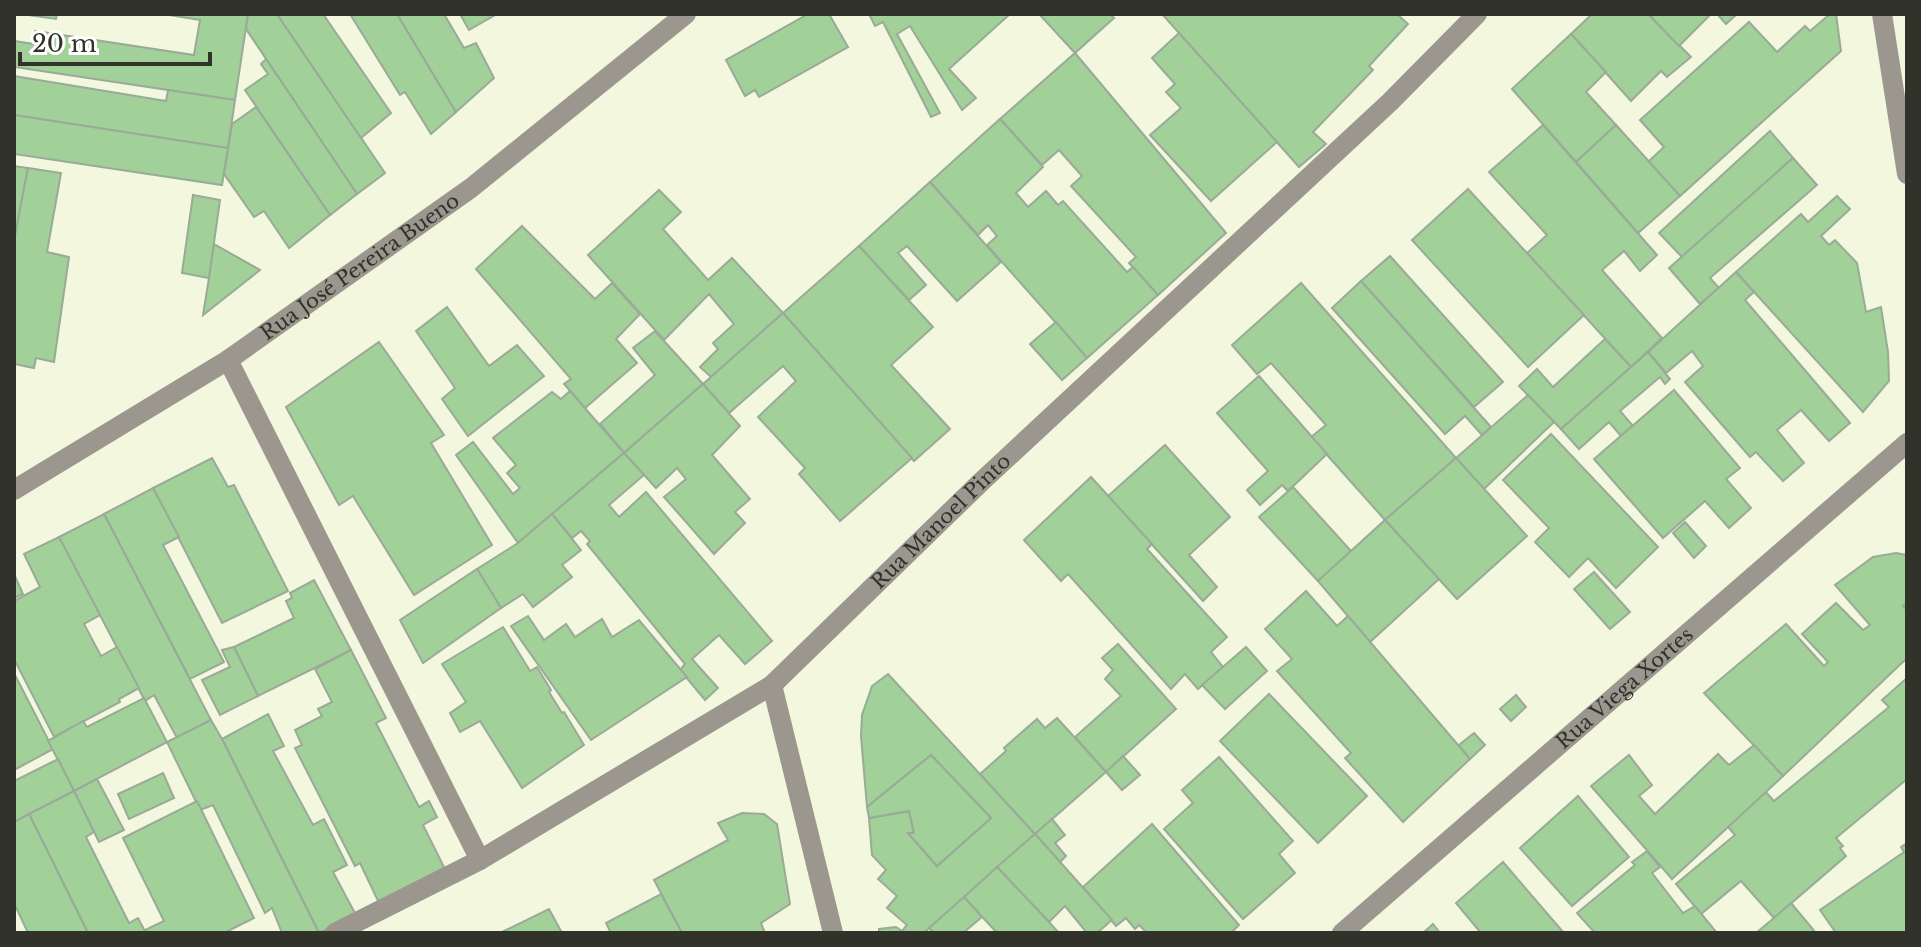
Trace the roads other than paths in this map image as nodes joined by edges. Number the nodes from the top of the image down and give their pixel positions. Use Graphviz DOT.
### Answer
graph roads {
  1 [pos="686,14"];
  2 [pos="1477,14"];
  3 [pos="1882,14"];
  4 [pos="1907,174"];
  5 [pos="228,360"];
  6 [pos="1907,443"];
  7 [pos="14,490"];
  8 [pos="772,685"];
  9 [pos="480,860"];
  10 [pos="335,933"];
  11 [pos="833,933"];
  12 [pos="1342,933"];
  1 -- 5 [label="street, Rua José Pereira Bueno"];
  2 -- 8 [label="street, Rua Manoel Pinto"];
  3 -- 4 [label="street"];
  5 -- 7 [label="street, Rua José Pereira Bueno"];
  5 -- 9 [label="street"];
  6 -- 12 [label="street, Rua Viega Xortes"];
  8 -- 9 [label="street, Rua Manoel Pinto"];
  8 -- 11 [label="street"];
  9 -- 10 [label="street, Rua Manoel Pinto"];
}
